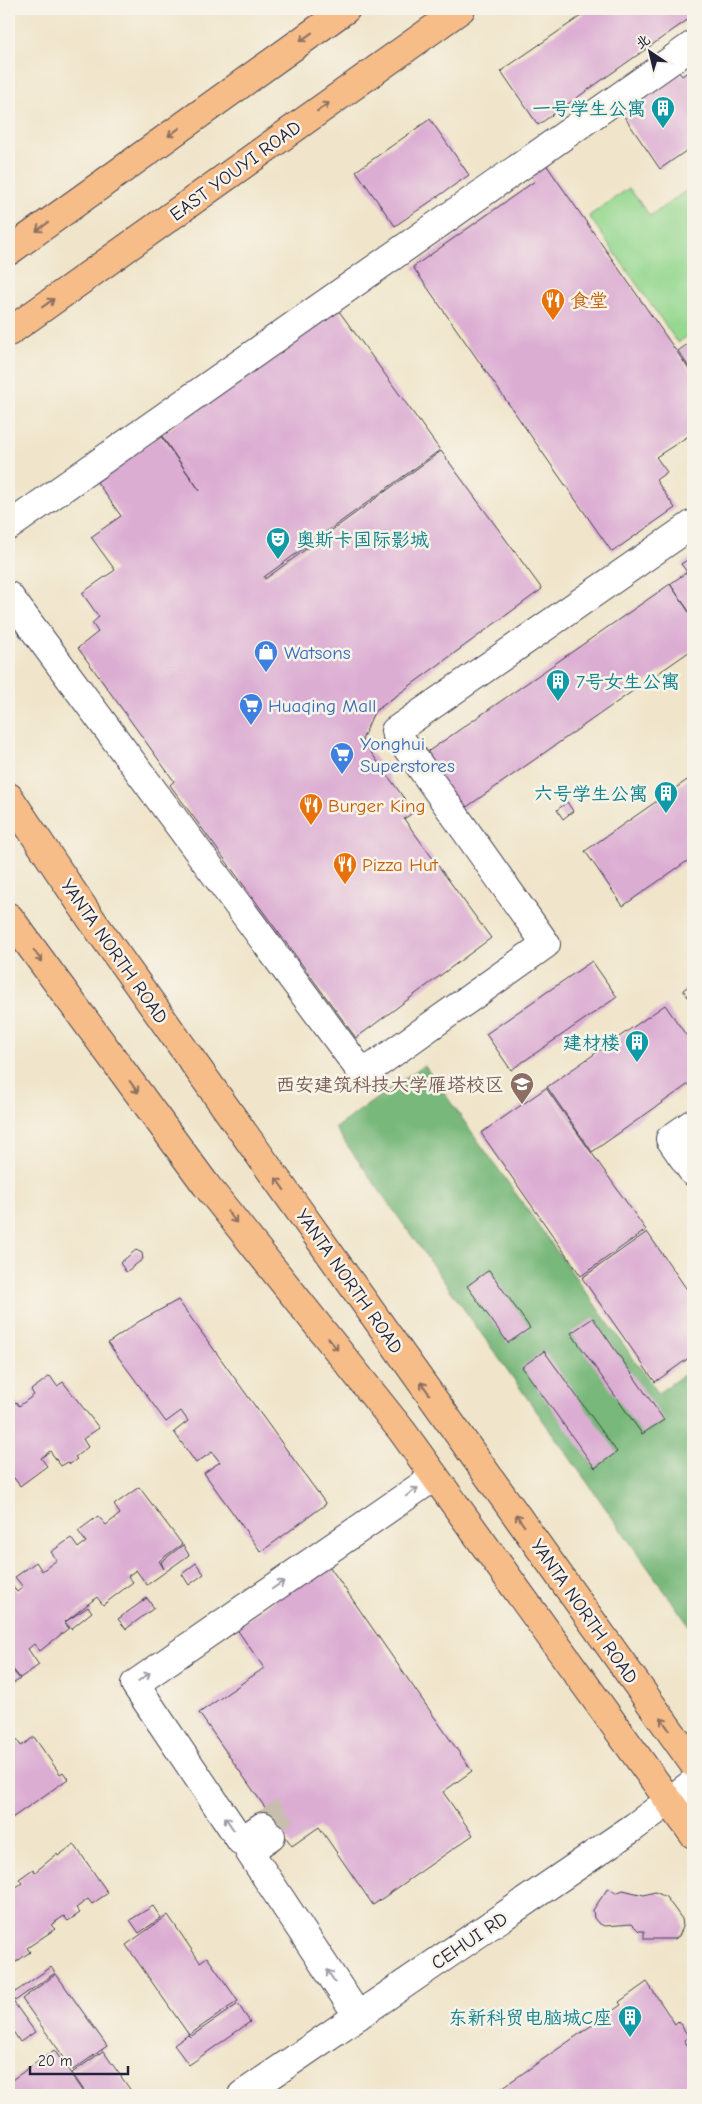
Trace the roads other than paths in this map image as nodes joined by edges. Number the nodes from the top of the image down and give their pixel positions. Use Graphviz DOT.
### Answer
graph roads {
  1 [pos="346,9"];
  2 [pos="461,9"];
  3 [pos="693,45"];
  4 [pos="9,251"];
  5 [pos="9,332"];
  6 [pos="693,524"];
  7 [pos="9,526"];
  8 [pos="9,596"];
  9 [pos="9,798"];
  10 [pos="9,917"];
  11 [pos="693,1123"];
  12 [pos="693,1172"];
  13 [pos="434,1476"];
  14 [pos="693,1763"];
  15 [pos="693,1783"];
  16 [pos="669,1801"];
  17 [pos="693,1834"];
  18 [pos="358,2016"];
  19 [pos="242,2095"];
  1 -- 4 [label="main road, one-way"];
  5 -- 2 [label="main road, EAST YOUYI ROAD, one-way"];
  3 -- 7 [label="street"];
  6 -- 8 [label="street"];
  14 -- 9 [label="main road, YANTA NORTH ROAD, one-way"];
  10 -- 13 [label="main road, one-way"];
  11 -- 12 [label="street"];
  13 -- 16 [label="main road"];
  18 -- 13 [label="street, one-way"];
  15 -- 16 [label="street, CEHUI RD"];
  16 -- 17 [label="main road"];
  16 -- 18 [label="street, CEHUI RD"];
  18 -- 19 [label="street, CEHUI RD"];
}
